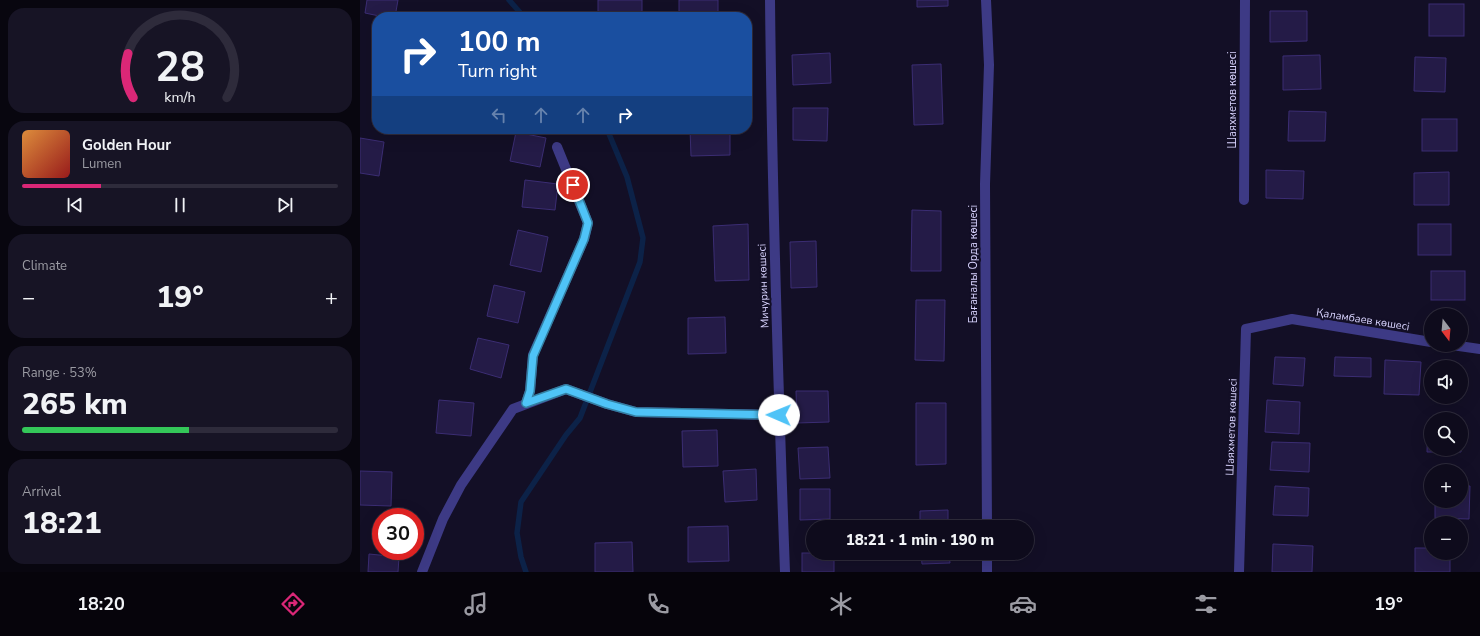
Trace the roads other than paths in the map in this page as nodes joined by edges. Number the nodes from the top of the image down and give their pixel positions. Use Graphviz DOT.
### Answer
graph roads {
  1 [pos="770,0"];
  2 [pos="986,0"];
  3 [pos="1245,0"];
  4 [pos="557,147"];
  5 [pos="1244,200"];
  6 [pos="1292,319"];
  7 [pos="1424,341"];
  8 [pos="1468,347"];
  9 [pos="1480,349"];
  10 [pos="526,403"];
  11 [pos="779,415"];
  12 [pos="987,520"];
  13 [pos="987,560"];
  14 [pos="422,572"];
  15 [pos="785,572"];
  16 [pos="987,572"];
  17 [pos="1239,572"];
  1 -- 11 [label="street, Мичурин көшесі"];
  2 -- 12 [label="street, Бағаналы Орда көшесі"];
  3 -- 5 [label="street, Шаяхметов көшесі"];
  4 -- 10 [label="street"];
  6 -- 7 [label="street, Қаламбаев көшесі"];
  6 -- 17 [label="street, Шаяхметов көшесі"];
  8 -- 9 [label="street"];
  10 -- 11 [label="street"];
  10 -- 14 [label="street"];
  11 -- 15 [label="street, Мичурин көшесі"];
  13 -- 16 [label="street"];
}
